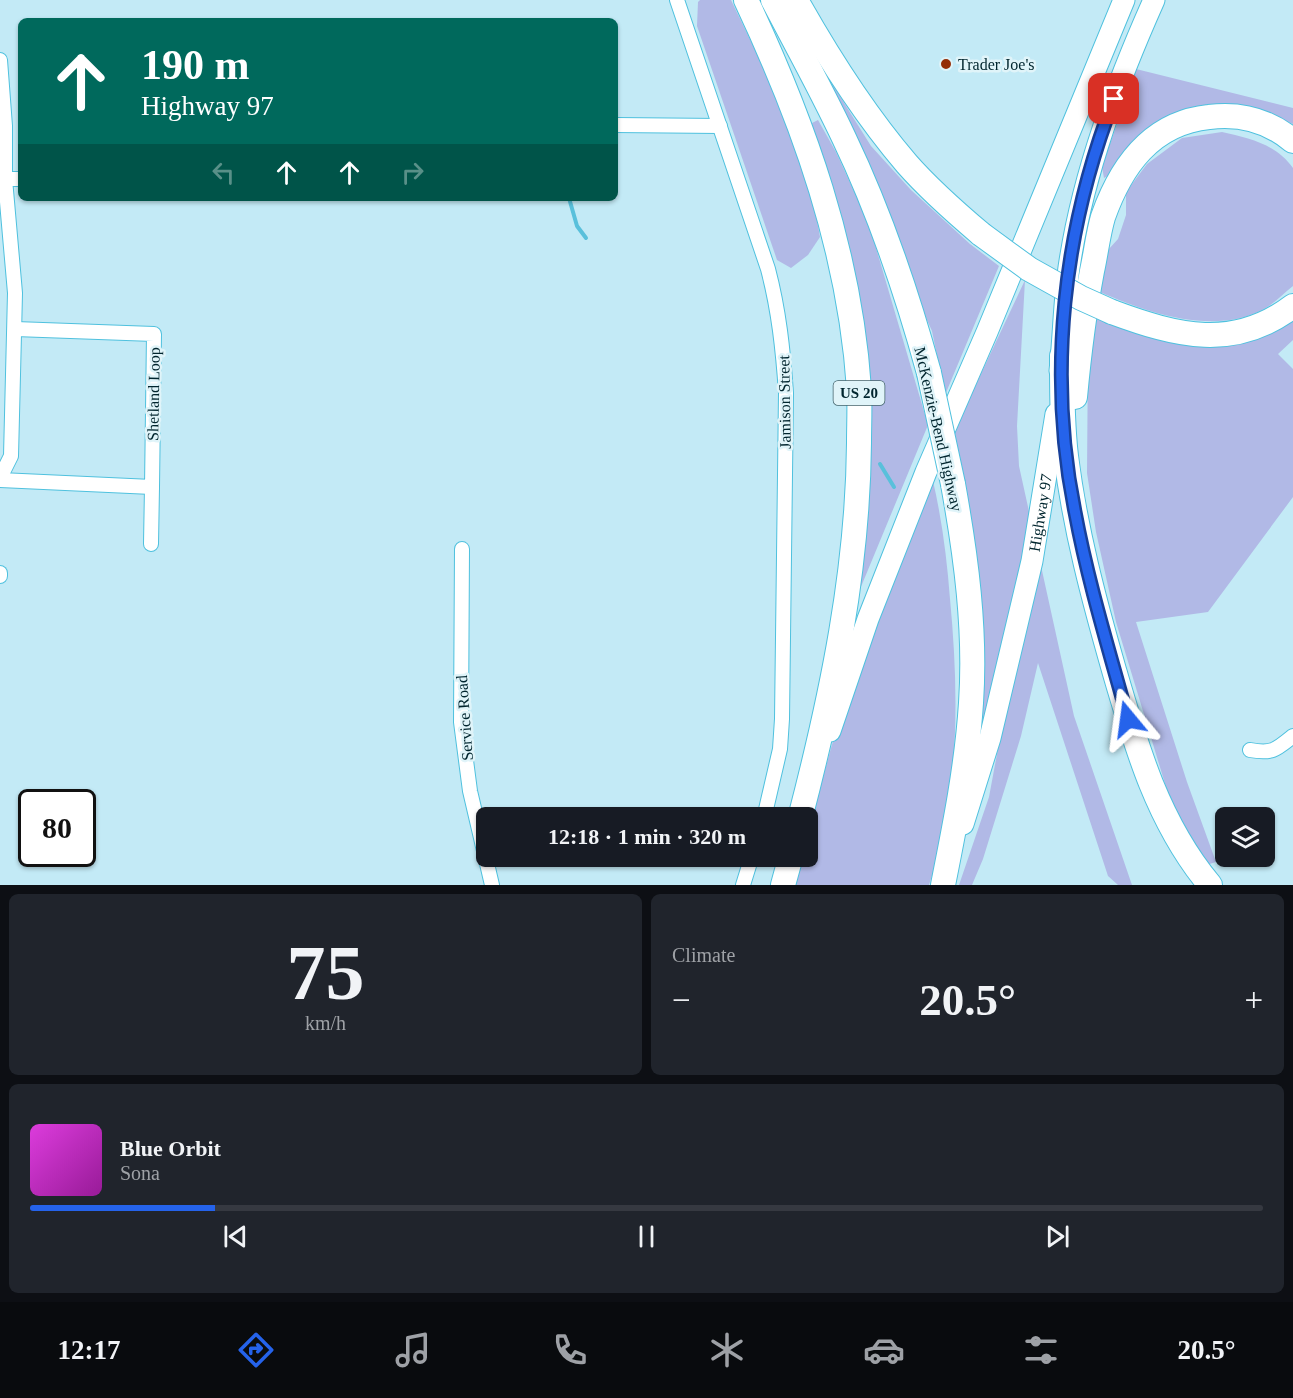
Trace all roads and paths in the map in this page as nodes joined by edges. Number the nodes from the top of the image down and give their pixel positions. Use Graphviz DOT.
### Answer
graph roads {
  1 [pos="677,0"];
  2 [pos="746,0"];
  3 [pos="773,0"];
  4 [pos="796,0"];
  5 [pos="1124,0"];
  6 [pos="1154,0"];
  7 [pos="0,60"];
  8 [pos="618,125"];
  9 [pos="720,126"];
  10 [pos="1293,141"];
  11 [pos="2,179"];
  12 [pos="18,179"];
  13 [pos="0,195"];
  14 [pos="1293,306"];
  15 [pos="15,329"];
  16 [pos="1062,356"];
  17 [pos="0,479"];
  18 [pos="152,487"];
  19 [pos="1074,510"];
  20 [pos="151,544"];
  21 [pos="462,549"];
  22 [pos="1293,736"];
  23 [pos="1250,750"];
  24 [pos="767,807"];
  25 [pos="803,807"];
  26 [pos="803,807"];
  27 [pos="749,867"];
  28 [pos="788,867"];
  29 [pos="492,885"];
  30 [pos="743,885"];
  31 [pos="783,885"];
  32 [pos="943,885"];
  33 [pos="1209,885"];
  1 -- 9 [label="street, Jamison Street"];
  2 -- 25 [label="highway, US 20"];
  3 -- 32 [label="highway, McKenzie-Bend Highway, bridge"];
  4 -- 14 [label="highway, bridge"];
  5 -- 26 [label="main road"];
  6 -- 16 [label="main road, Highway 97"];
  7 -- 11 [label="street"];
  8 -- 9 [label="street"];
  9 -- 24 [label="street, Jamison Street"];
  10 -- 19 [label="highway"];
  11 -- 12 [label="street"];
  11 -- 13 [label="street"];
  11 -- 15 [label="street"];
  15 -- 17 [label="street"];
  15 -- 18 [label="street, Shetland Loop"];
  16 -- 19 [label="highway"];
  16 -- 32 [label="main road, Highway 97"];
  17 -- 18 [label="street"];
  18 -- 20 [label="street, Shetland Loop"];
  19 -- 33 [label="highway"];
  21 -- 29 [label="street, Service Road"];
  22 -- 23 [label="street"];
  27 -- 30 [label="street"];
  28 -- 31 [label="highway"];
}
